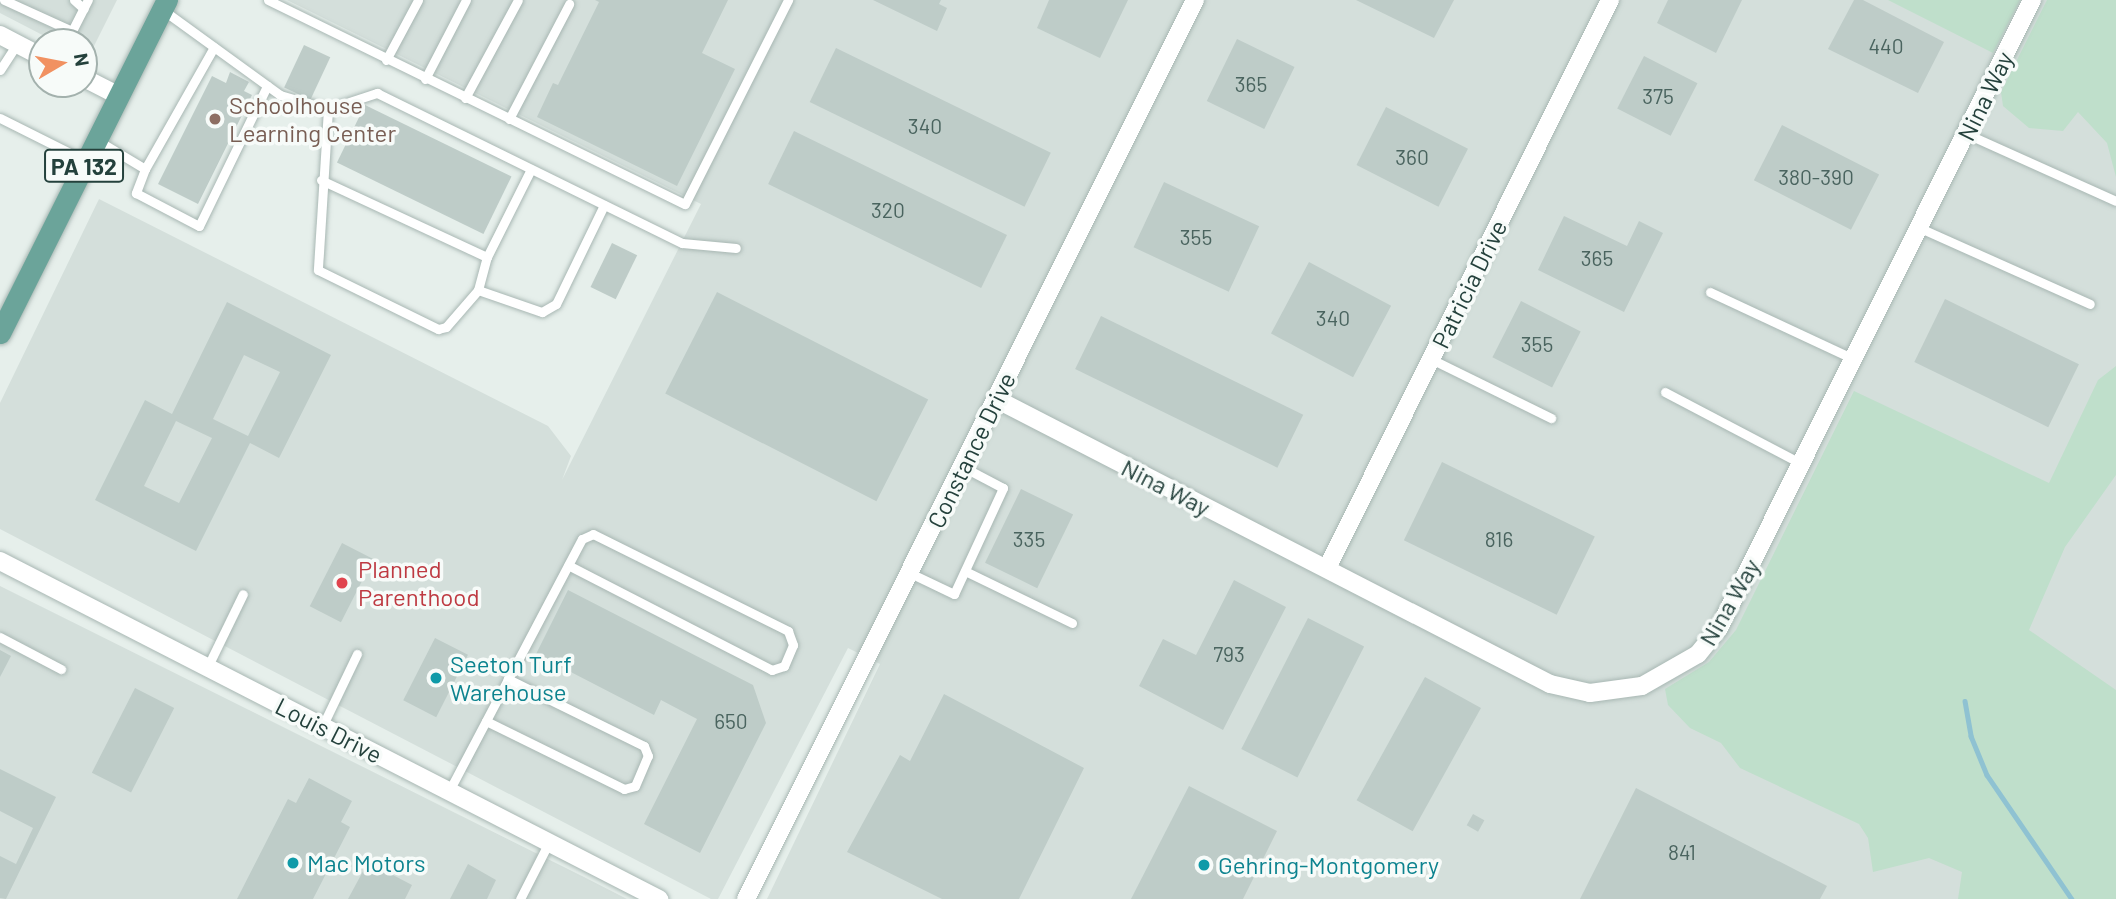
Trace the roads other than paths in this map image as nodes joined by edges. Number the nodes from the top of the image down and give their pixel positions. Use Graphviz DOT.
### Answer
graph roads {
  1 [pos="4,0"];
  2 [pos="74,0"];
  3 [pos="268,0"];
  4 [pos="418,0"];
  5 [pos="466,0"];
  6 [pos="517,0"];
  7 [pos="788,0"];
  8 [pos="1195,0"];
  9 [pos="1610,0"];
  10 [pos="2032,0"];
  11 [pos="86,4"];
  12 [pos="569,4"];
  13 [pos="165,5"];
  14 [pos="0,35"];
  15 [pos="17,44"];
  16 [pos="214,47"];
  17 [pos="28,50"];
  18 [pos="386,60"];
  19 [pos="0,70"];
  20 [pos="425,79"];
  21 [pos="98,85"];
  22 [pos="267,86"];
  23 [pos="119,96"];
  24 [pos="465,98"];
  25 [pos="328,109"];
  26 [pos="0,118"];
  27 [pos="509,119"];
  28 [pos="1966,134"];
  29 [pos="97,140"];
  30 [pos="86,161"];
  31 [pos="145,169"];
  32 [pos="531,169"];
  33 [pos="321,180"];
  34 [pos="2116,201"];
  35 [pos="604,205"];
  36 [pos="1920,228"];
  37 [pos="736,248"];
  38 [pos="487,257"];
  39 [pos="478,290"];
  40 [pos="1710,292"];
  41 [pos="2091,304"];
  42 [pos="0,332"];
  43 [pos="1431,359"];
  44 [pos="1854,359"];
  45 [pos="1665,392"];
  46 [pos="996,399"];
  47 [pos="1551,418"];
  48 [pos="1802,464"];
  49 [pos="962,467"];
  50 [pos="0,561"];
  51 [pos="568,565"];
  52 [pos="1327,568"];
  53 [pos="965,571"];
  54 [pos="910,573"];
  55 [pos="243,594"];
  56 [pos="1072,623"];
  57 [pos="0,637"];
  58 [pos="357,654"];
  59 [pos="61,668"];
  60 [pos="207,668"];
  61 [pos="508,679"];
  62 [pos="486,721"];
  63 [pos="322,727"];
  64 [pos="449,791"];
  65 [pos="549,842"];
  66 [pos="520,899"];
  67 [pos="659,899"];
  68 [pos="746,899"];
  1 -- 11 [label="lane"];
  2 -- 11 [label="lane"];
  3 -- 18 [label="lane"];
  4 -- 18 [label="lane"];
  5 -- 20 [label="lane"];
  6 -- 24 [label="lane"];
  7 -- 27 [label="lane"];
  8 -- 46 [label="street, Constance Drive"];
  9 -- 43 [label="street, Patricia Drive"];
  10 -- 28 [label="street, Nina Way"];
  12 -- 27 [label="lane"];
  13 -- 16 [label="lane"];
  13 -- 23 [label="main road, PA 132"];
  14 -- 15 [label="street"];
  15 -- 17 [label="street"];
  15 -- 19 [label="lane"];
  16 -- 22 [label="lane"];
  16 -- 31 [label="lane"];
  18 -- 20 [label="lane"];
  20 -- 24 [label="lane"];
  21 -- 23 [label="street"];
  22 -- 25 [label="lane"];
  22 -- 31 [label="lane"];
  23 -- 29 [label="main road, PA 132"];
  24 -- 27 [label="lane"];
  25 -- 32 [label="lane"];
  25 -- 33 [label="lane"];
  26 -- 30 [label="lane"];
  28 -- 34 [label="lane"];
  28 -- 36 [label="street, Nina Way"];
  29 -- 30 [label="main road, PA 132"];
  29 -- 31 [label="lane"];
  30 -- 42 [label="main road, PA 132"];
  32 -- 35 [label="lane"];
  32 -- 38 [label="lane"];
  33 -- 38 [label="lane"];
  33 -- 39 [label="lane"];
  35 -- 37 [label="lane"];
  35 -- 39 [label="lane"];
  36 -- 41 [label="lane"];
  36 -- 44 [label="street, Nina Way"];
  38 -- 39 [label="lane"];
  40 -- 44 [label="lane"];
  43 -- 47 [label="lane"];
  43 -- 52 [label="street, Patricia Drive"];
  44 -- 48 [label="street, Nina Way"];
  45 -- 48 [label="lane"];
  46 -- 49 [label="street, Constance Drive"];
  46 -- 52 [label="street, Nina Way"];
  48 -- 52 [label="street, Nina Way"];
  49 -- 53 [label="lane"];
  49 -- 54 [label="street, Constance Drive"];
  50 -- 60 [label="street, Louis Drive"];
  51 -- 51 [label="lane"];
  51 -- 61 [label="lane"];
  53 -- 54 [label="lane"];
  53 -- 56 [label="lane"];
  54 -- 68 [label="street, Constance Drive"];
  55 -- 60 [label="lane"];
  57 -- 59 [label="lane"];
  58 -- 63 [label="lane"];
  60 -- 63 [label="street, Louis Drive"];
  61 -- 62 [label="lane"];
  61 -- 62 [label="lane"];
  62 -- 64 [label="lane"];
  63 -- 64 [label="street, Louis Drive"];
  64 -- 65 [label="street, Louis Drive"];
  65 -- 66 [label="lane"];
  65 -- 67 [label="street, Louis Drive"];
}
